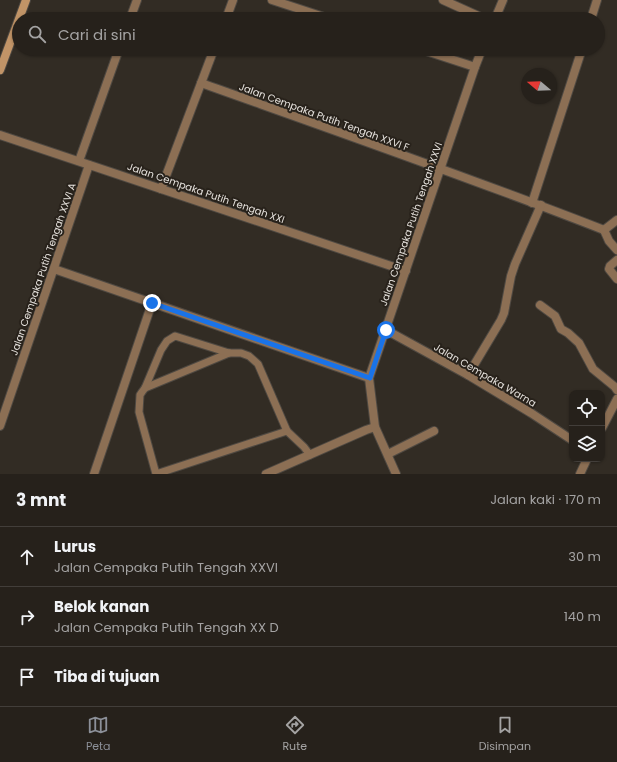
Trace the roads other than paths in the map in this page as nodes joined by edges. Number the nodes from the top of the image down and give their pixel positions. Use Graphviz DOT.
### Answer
graph roads {
  1 [pos="26,0"];
  2 [pos="137,0"];
  3 [pos="233,0"];
  4 [pos="272,0"];
  5 [pos="443,0"];
  6 [pos="502,0"];
  7 [pos="597,0"];
  8 [pos="22,12"];
  9 [pos="133,12"];
  10 [pos="229,12"];
  11 [pos="309,12"];
  12 [pos="470,12"];
  13 [pos="498,12"];
  14 [pos="593,12"];
  15 [pos="12,38"];
  16 [pos="116,56"];
  17 [pos="211,56"];
  18 [pos="441,56"];
  19 [pos="479,56"];
  20 [pos="580,56"];
  21 [pos="475,67"];
  22 [pos="0,70"];
  23 [pos="201,83"];
  24 [pos="0,135"];
  25 [pos="79,161"];
  26 [pos="89,165"];
  27 [pos="441,169"];
  28 [pos="161,189"];
  29 [pos="532,203"];
  30 [pos="541,206"];
  31 [pos="617,220"];
  32 [pos="604,230"];
  33 [pos="617,250"];
  34 [pos="617,260"];
  35 [pos="54,269"];
  36 [pos="406,271"];
  37 [pos="617,279"];
  38 [pos="152,303"];
  39 [pos="540,306"];
  40 [pos="386,330"];
  41 [pos="229,353"];
  42 [pos="468,375"];
  43 [pos="370,378"];
  44 [pos="145,388"];
  45 [pos="617,390"];
  46 [pos="617,399"];
  47 [pos="0,426"];
  48 [pos="603,426"];
  49 [pos="375,427"];
  50 [pos="287,431"];
  51 [pos="434,432"];
  52 [pos="569,438"];
  53 [pos="388,454"];
  54 [pos="310,455"];
  55 [pos="586,462"];
  56 [pos="94,474"];
  57 [pos="156,474"];
  58 [pos="266,474"];
  59 [pos="396,474"];
  60 [pos="580,474"];
  1 -- 8 [label="street"];
  2 -- 9 [label="street"];
  3 -- 10 [label="street"];
  4 -- 11 [label="street"];
  5 -- 12 [label="street"];
  6 -- 13 [label="street"];
  7 -- 14 [label="street"];
  15 -- 22 [label="street"];
  16 -- 25 [label="street"];
  17 -- 23 [label="street"];
  18 -- 21 [label="street"];
  19 -- 21 [label="street, Jalan Cempaka Putih Tengah XXVI"];
  20 -- 29 [label="street"];
  21 -- 27 [label="street, Jalan Cempaka Putih Tengah XXVI"];
  23 -- 27 [label="street, Jalan Cempaka Putih Tengah XXVI F"];
  23 -- 28 [label="street"];
  24 -- 25 [label="street, Jalan Cempaka Putih Tengah XXI"];
  25 -- 26 [label="street, Jalan Cempaka Putih Tengah XXI"];
  26 -- 28 [label="street, Jalan Cempaka Putih Tengah XXI"];
  26 -- 35 [label="street, Jalan Cempaka Putih Tengah XXVI A"];
  27 -- 29 [label="street, Jalan Cempaka Putih Tengah XXVI F"];
  27 -- 36 [label="street, Jalan Cempaka Putih Tengah XXVI"];
  28 -- 36 [label="street, Jalan Cempaka Putih Tengah XXI"];
  29 -- 30 [label="street, Jalan Cempaka Putih Tengah XXVI F"];
  30 -- 32 [label="street, Jalan Cempaka Putih Tengah XXVI F"];
  30 -- 42 [label="street"];
  31 -- 32 [label="street"];
  32 -- 33 [label="street"];
  34 -- 37 [label="street"];
  35 -- 38 [label="street"];
  35 -- 47 [label="street, Jalan Cempaka Putih Tengah XXVI A"];
  36 -- 40 [label="street, Jalan Cempaka Putih Tengah XXVI"];
  38 -- 43 [label="street"];
  38 -- 56 [label="street"];
  39 -- 45 [label="street"];
  40 -- 42 [label="street, Jalan Cempaka Warna"];
  40 -- 43 [label="street, Jalan Cempaka Putih Tengah XXVI"];
  41 -- 44 [label="lane"];
  41 -- 44 [label="lane"];
  41 -- 50 [label="lane"];
  42 -- 52 [label="street, Jalan Cempaka Warna"];
  43 -- 49 [label="street, Jalan Cempaka Putih Tengah XXVI"];
  44 -- 57 [label="lane"];
  46 -- 48 [label="street"];
  49 -- 53 [label="street, Jalan Cempaka Putih Tengah XXVI"];
  49 -- 54 [label="street"];
  50 -- 54 [label="lane"];
  50 -- 57 [label="lane"];
  51 -- 53 [label="street"];
  53 -- 59 [label="street, Jalan Cempaka Putih Tengah XXVI"];
  54 -- 58 [label="street"];
  55 -- 60 [label="street"];
}
